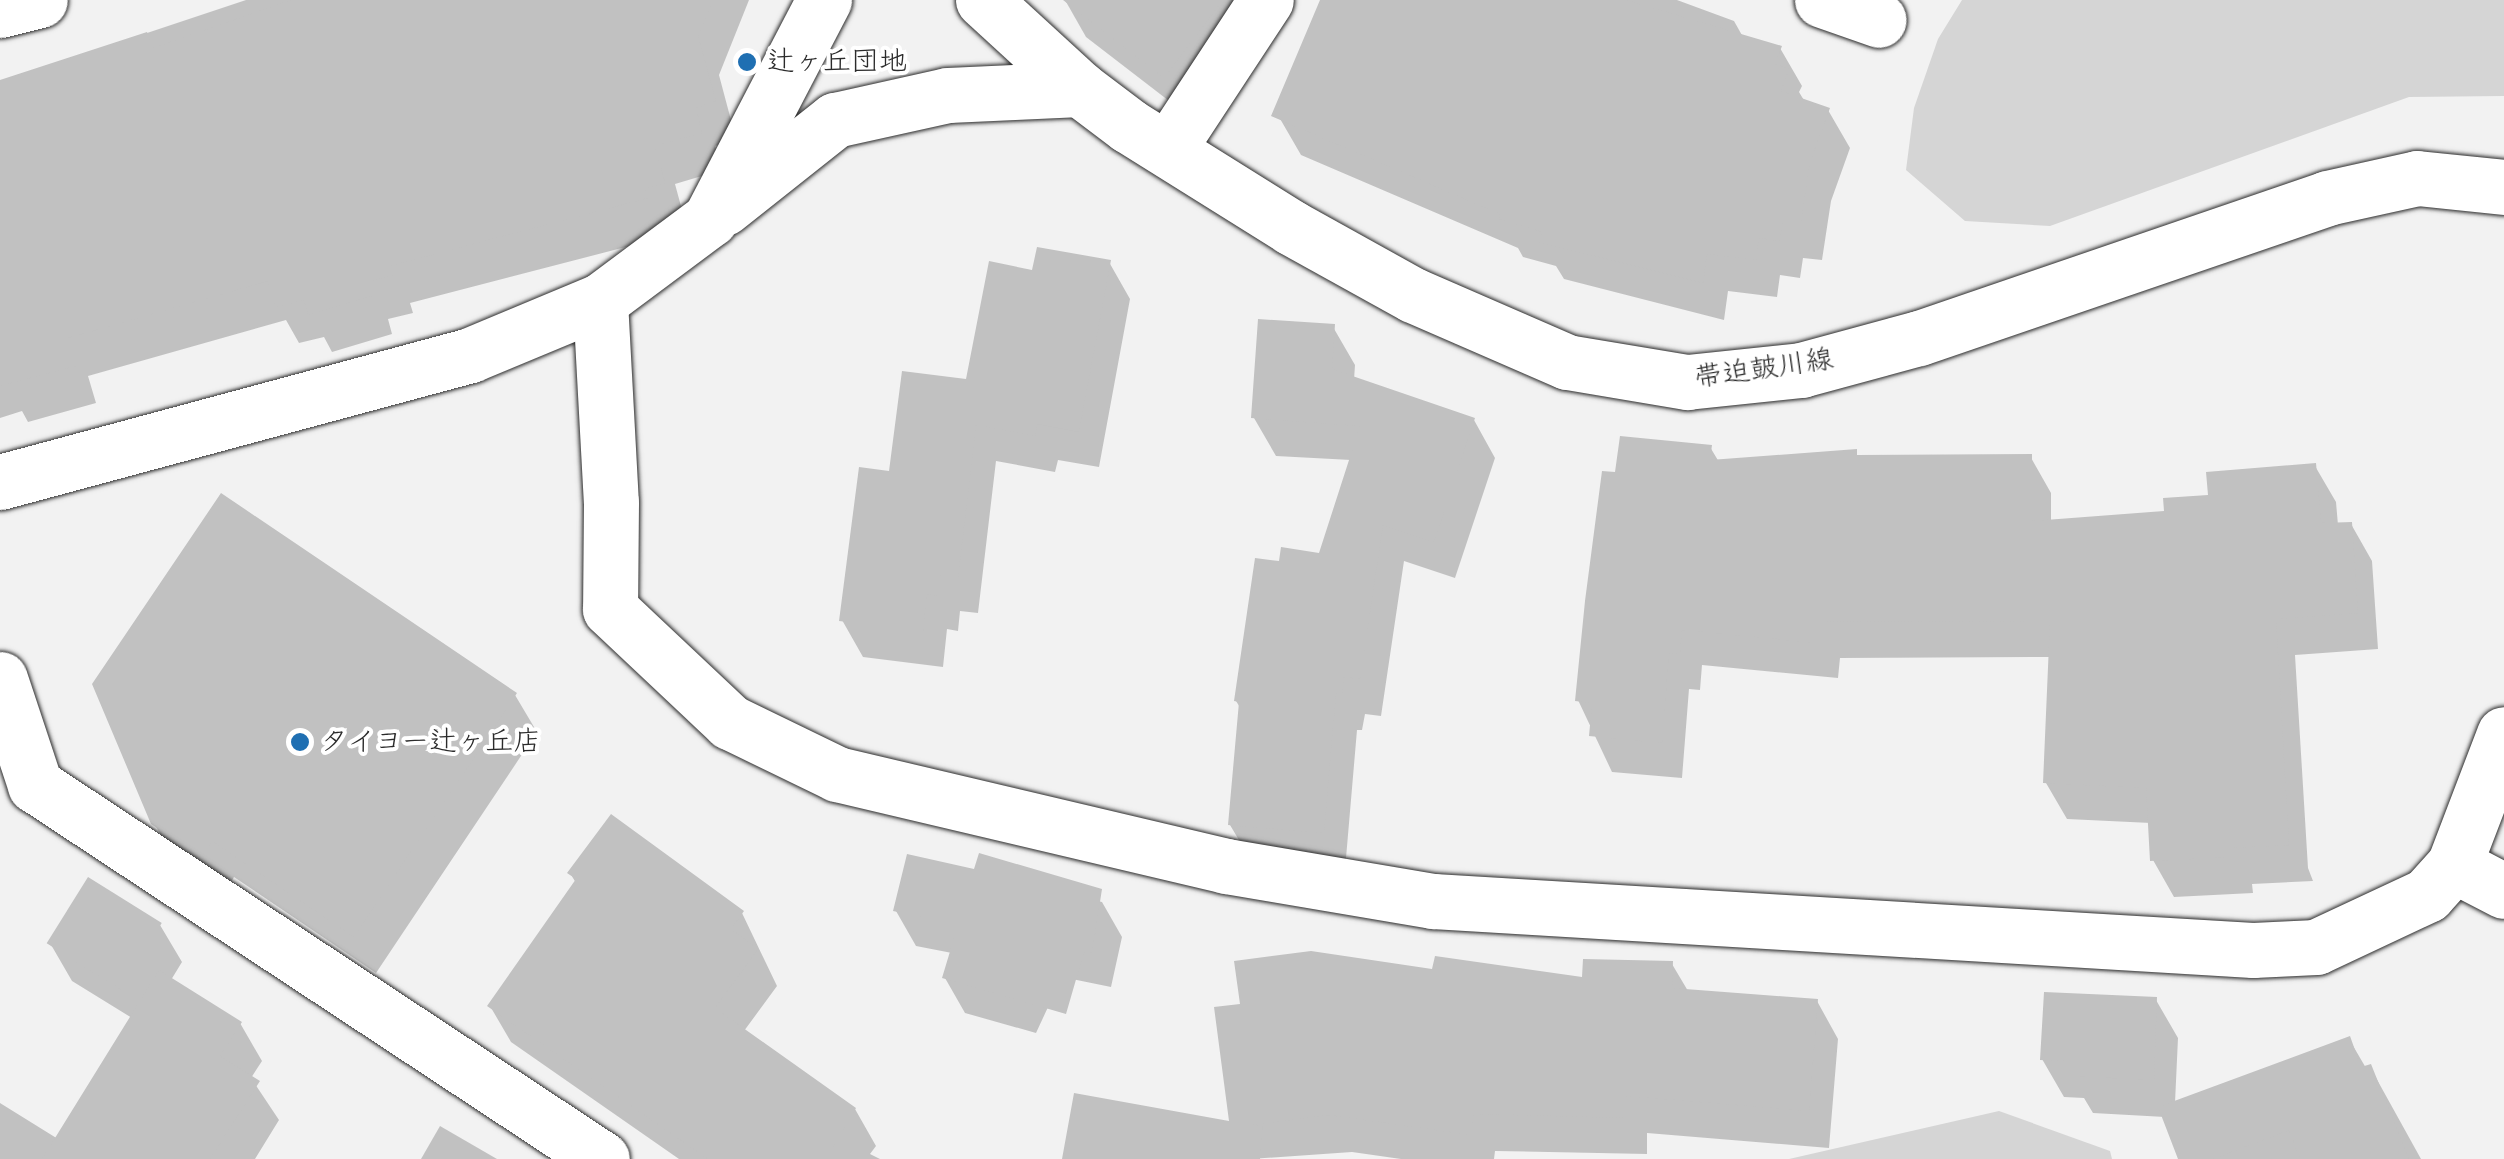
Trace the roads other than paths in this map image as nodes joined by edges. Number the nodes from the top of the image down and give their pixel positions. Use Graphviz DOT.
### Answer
graph roads {
  1 [pos="40,0"];
  2 [pos="824,0"];
  3 [pos="983,0"];
  4 [pos="1266,0"];
  5 [pos="1822,0"];
  6 [pos="0,10"];
  7 [pos="1880,20"];
  8 [pos="1080,89"];
  9 [pos="1168,150"];
  10 [pos="2504,187"];
  11 [pos="710,219"];
  12 [pos="600,300"];
  13 [pos="0,482"];
  14 [pos="0,679"];
  15 [pos="2504,734"];
  16 [pos="2454,865"];
  17 [pos="2504,891"];
  18 [pos="602,1159"];
  1 -- 6 [label="street"];
  2 -- 11 [label="street"];
  3 -- 8 [label="street, 帯迫皷川線"];
  4 -- 9 [label="street"];
  5 -- 7 [label="street"];
  8 -- 9 [label="street, 帯迫皷川線"];
  8 -- 11 [label="street"];
  9 -- 10 [label="street, 帯迫皷川線"];
  11 -- 12 [label="street"];
  12 -- 13 [label="street"];
  12 -- 16 [label="street"];
  14 -- 18 [label="street"];
  15 -- 16 [label="street"];
  16 -- 17 [label="street"];
}
